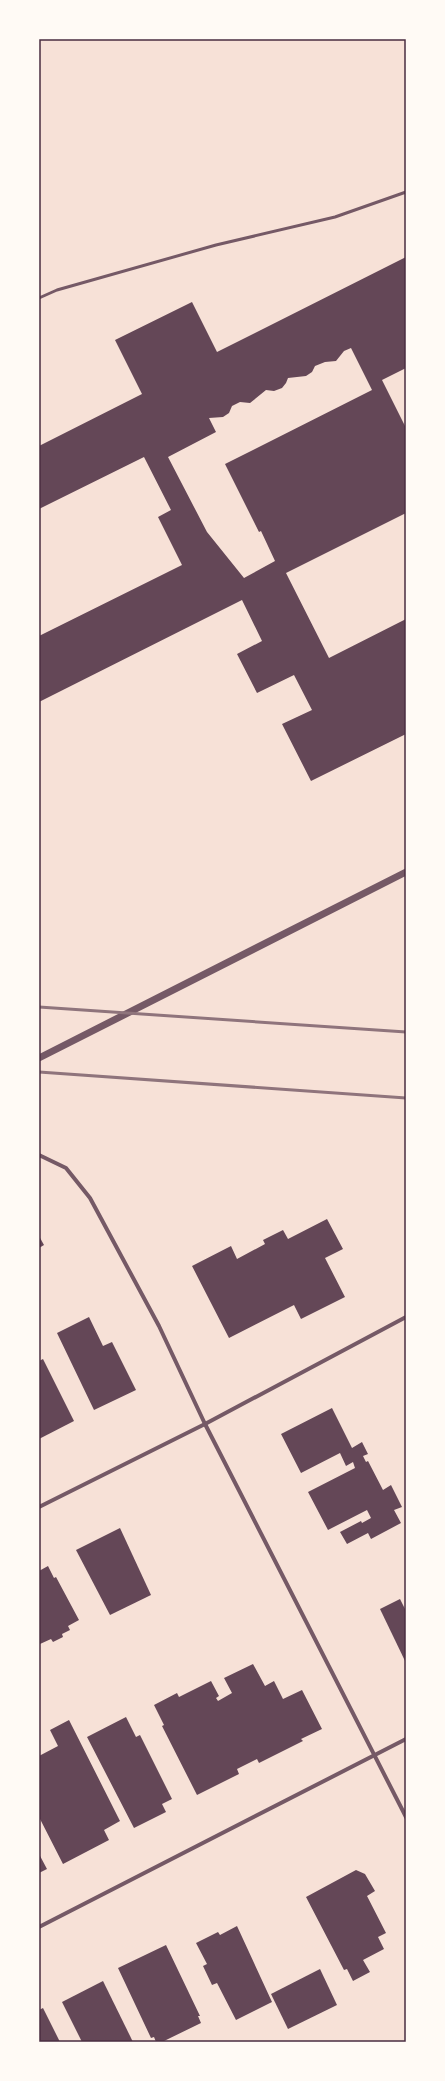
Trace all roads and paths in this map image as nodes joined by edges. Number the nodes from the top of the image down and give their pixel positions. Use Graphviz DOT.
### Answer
graph roads {
  1 [pos="406,192"];
  2 [pos="39,298"];
  3 [pos="406,872"];
  4 [pos="39,1058"];
  5 [pos="39,1155"];
  6 [pos="406,1317"];
  7 [pos="205,1424"];
  8 [pos="39,1507"];
  9 [pos="406,1739"];
  10 [pos="375,1755"];
  11 [pos="406,1817"];
  12 [pos="39,1927"];
  1 -- 2 [label="lane"];
  3 -- 4 [label="street"];
  5 -- 7 [label="street"];
  6 -- 7 [label="street"];
  7 -- 8 [label="street"];
  7 -- 10 [label="street"];
  9 -- 10 [label="street"];
  10 -- 11 [label="street"];
  10 -- 12 [label="street"];
}
